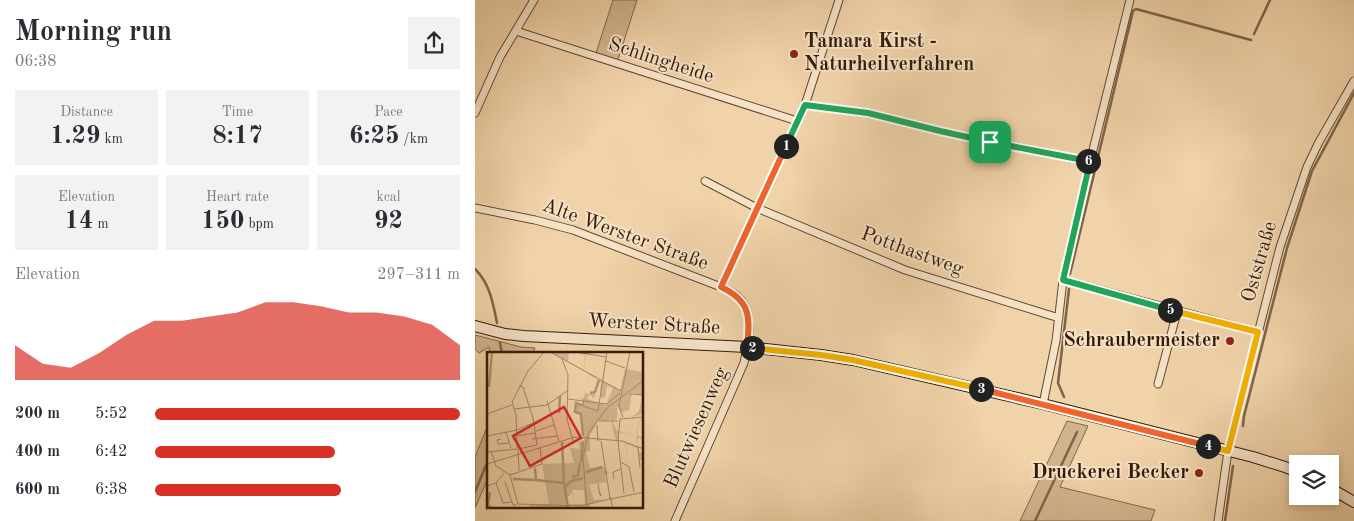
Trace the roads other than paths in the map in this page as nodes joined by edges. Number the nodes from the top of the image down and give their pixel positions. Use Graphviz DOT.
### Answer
graph roads {
  1 [pos="534,0"];
  2 [pos="839,0"];
  3 [pos="1122,0"];
  4 [pos="1130,1"];
  5 [pos="516,32"];
  6 [pos="1354,81"];
  7 [pos="805,105"];
  8 [pos="475,113"];
  9 [pos="797,122"];
  10 [pos="1090,162"];
  11 [pos="705,182"];
  12 [pos="475,208"];
  13 [pos="757,208"];
  14 [pos="1063,280"];
  15 [pos="721,287"];
  16 [pos="1177,312"];
  17 [pos="1059,318"];
  18 [pos="475,326"];
  19 [pos="1258,332"];
  20 [pos="747,347"];
  21 [pos="1159,384"];
  22 [pos="1043,404"];
  23 [pos="1228,451"];
  24 [pos="1289,469"];
  25 [pos="1339,493"];
  26 [pos="1354,502"];
  27 [pos="675,521"];
  28 [pos="1218,521"];
  1 -- 5 [label="street"];
  2 -- 7 [label="street"];
  3 -- 4 [label="street"];
  4 -- 10 [label="street"];
  5 -- 8 [label="street"];
  5 -- 9 [label="street, Schlingheide"];
  6 -- 19 [label="street, Oststraße"];
  7 -- 9 [label="street"];
  7 -- 10 [label="street"];
  9 -- 13 [label="street"];
  10 -- 14 [label="street"];
  11 -- 13 [label="street, Potthastweg"];
  12 -- 15 [label="street, Alte Werster Straße"];
  13 -- 15 [label="street"];
  13 -- 17 [label="street, Potthastweg"];
  14 -- 16 [label="street"];
  14 -- 17 [label="street"];
  15 -- 20 [label="street, Alte Werster Straße"];
  16 -- 19 [label="street"];
  16 -- 21 [label="street"];
  17 -- 22 [label="street"];
  18 -- 20 [label="main road, Werster Straße"];
  19 -- 23 [label="street, Oststraße"];
  20 -- 22 [label="main road, Werster Straße"];
  20 -- 27 [label="street, Blutwiesenweg"];
  22 -- 23 [label="main road, Werster Straße"];
  23 -- 24 [label="main road, Werster Straße"];
  23 -- 28 [label="street, Oststraße"];
  25 -- 26 [label="main road"];
}
